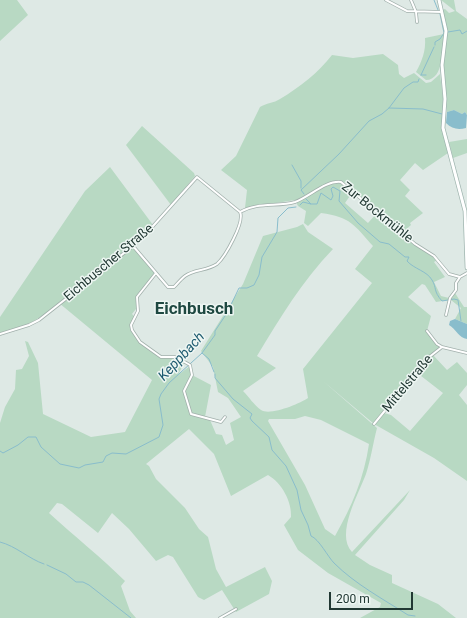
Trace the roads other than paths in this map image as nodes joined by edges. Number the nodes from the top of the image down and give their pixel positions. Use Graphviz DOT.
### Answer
graph roads {
  1 [pos="386,0"];
  2 [pos="411,0"];
  3 [pos="439,0"];
  4 [pos="416,12"];
  5 [pos="442,12"];
  6 [pos="417,22"];
  7 [pos="240,212"];
  8 [pos="467,235"];
  9 [pos="133,246"];
  10 [pos="467,268"];
  11 [pos="467,273"];
  12 [pos="156,274"];
  13 [pos="460,277"];
  14 [pos="446,315"];
  15 [pos="427,331"];
  16 [pos="0,334"];
  17 [pos="442,347"];
  18 [pos="467,353"];
  19 [pos="225,417"];
  20 [pos="374,424"];
  21 [pos="236,610"];
  22 [pos="220,618"];
  1 -- 4 [label="street"];
  2 -- 4 [label="street"];
  3 -- 5 [label="street"];
  4 -- 5 [label="street"];
  4 -- 6 [label="street"];
  5 -- 8 [label="street"];
  7 -- 9 [label="street, Eichbuscher Straße"];
  7 -- 12 [label="street"];
  7 -- 13 [label="street, Zur Bockmühle"];
  8 -- 10 [label="street"];
  9 -- 12 [label="street"];
  9 -- 16 [label="street, Eichbuscher Straße"];
  11 -- 13 [label="street"];
  12 -- 19 [label="street"];
  13 -- 14 [label="street"];
  15 -- 17 [label="street"];
  17 -- 18 [label="street, Mittelstraße"];
  17 -- 20 [label="street, Mittelstraße"];
  21 -- 22 [label="street"];
}
